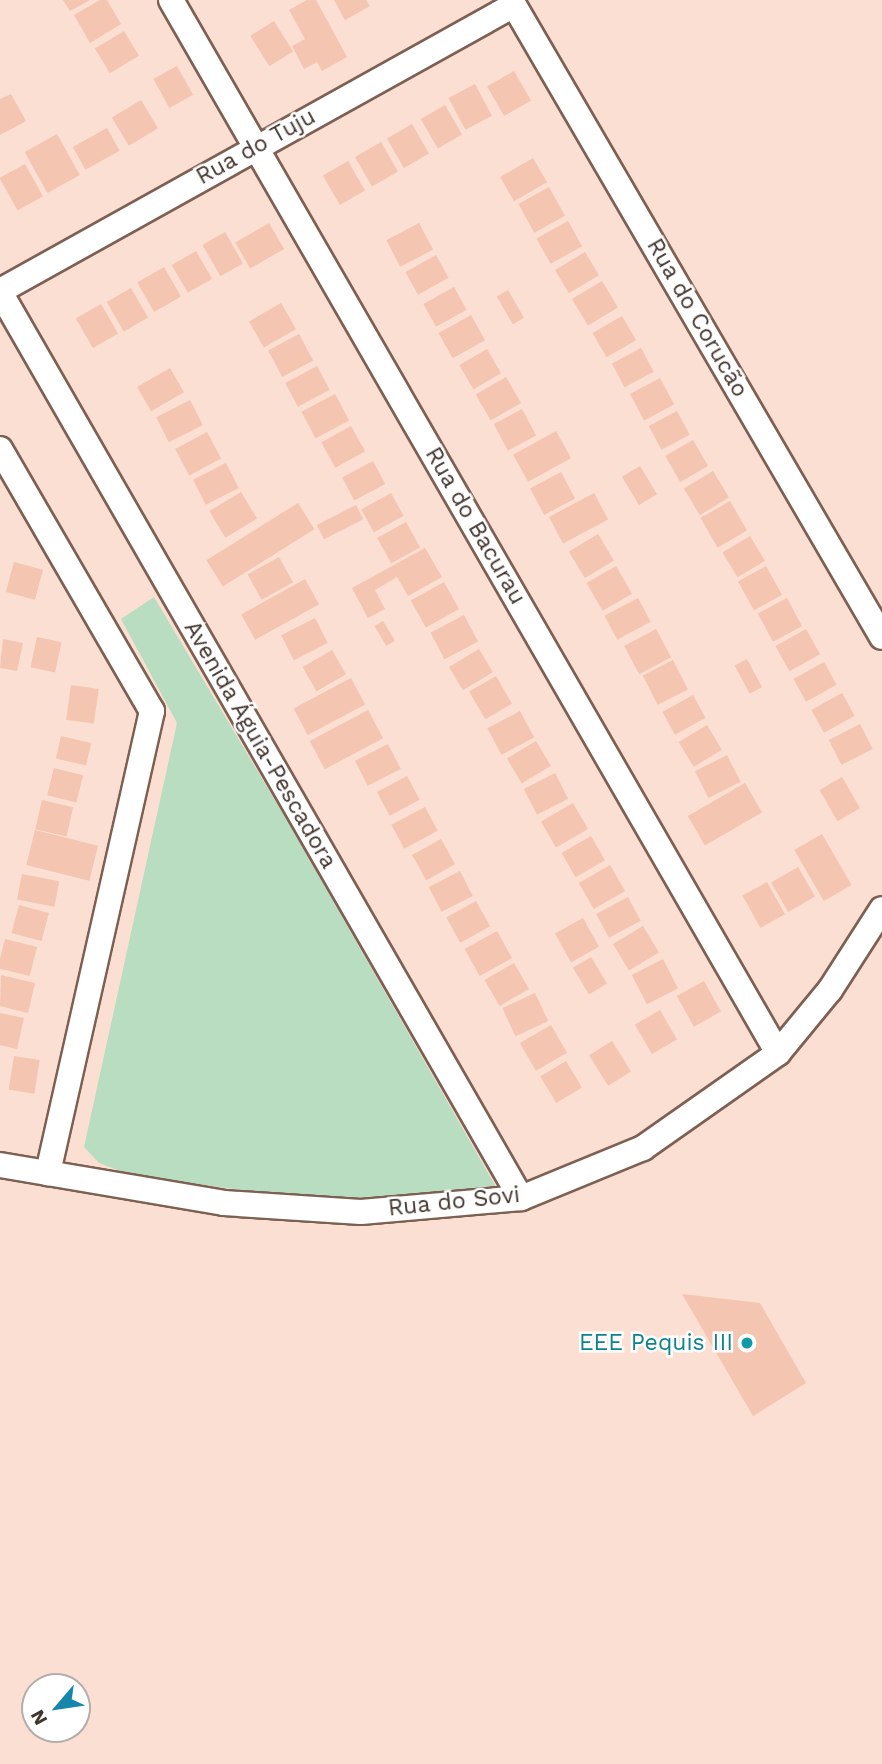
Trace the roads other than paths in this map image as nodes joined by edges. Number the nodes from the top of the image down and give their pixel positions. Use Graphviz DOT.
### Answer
graph roads {
  1 [pos="171,0"];
  2 [pos="512,2"];
  3 [pos="256,146"];
  4 [pos="0,292"];
  5 [pos="0,449"];
  6 [pos="882,637"];
  7 [pos="882,909"];
  8 [pos="778,1053"];
  9 [pos="0,1165"];
  10 [pos="48,1173"];
  11 [pos="520,1198"];
  1 -- 3 [label="street, Rua do Bacurau"];
  2 -- 3 [label="street, Rua do Tuju"];
  2 -- 6 [label="street, Rua do Corucão"];
  3 -- 4 [label="street, Rua do Tuju"];
  3 -- 8 [label="street, Rua do Bacurau"];
  4 -- 11 [label="street, Avenida Águia-Pescadora"];
  5 -- 10 [label="street"];
  7 -- 8 [label="street, Rua do Sovi"];
  8 -- 11 [label="street, Rua do Sovi"];
  9 -- 10 [label="street, Rua do Sovi"];
  10 -- 11 [label="street, Rua do Sovi"];
}
